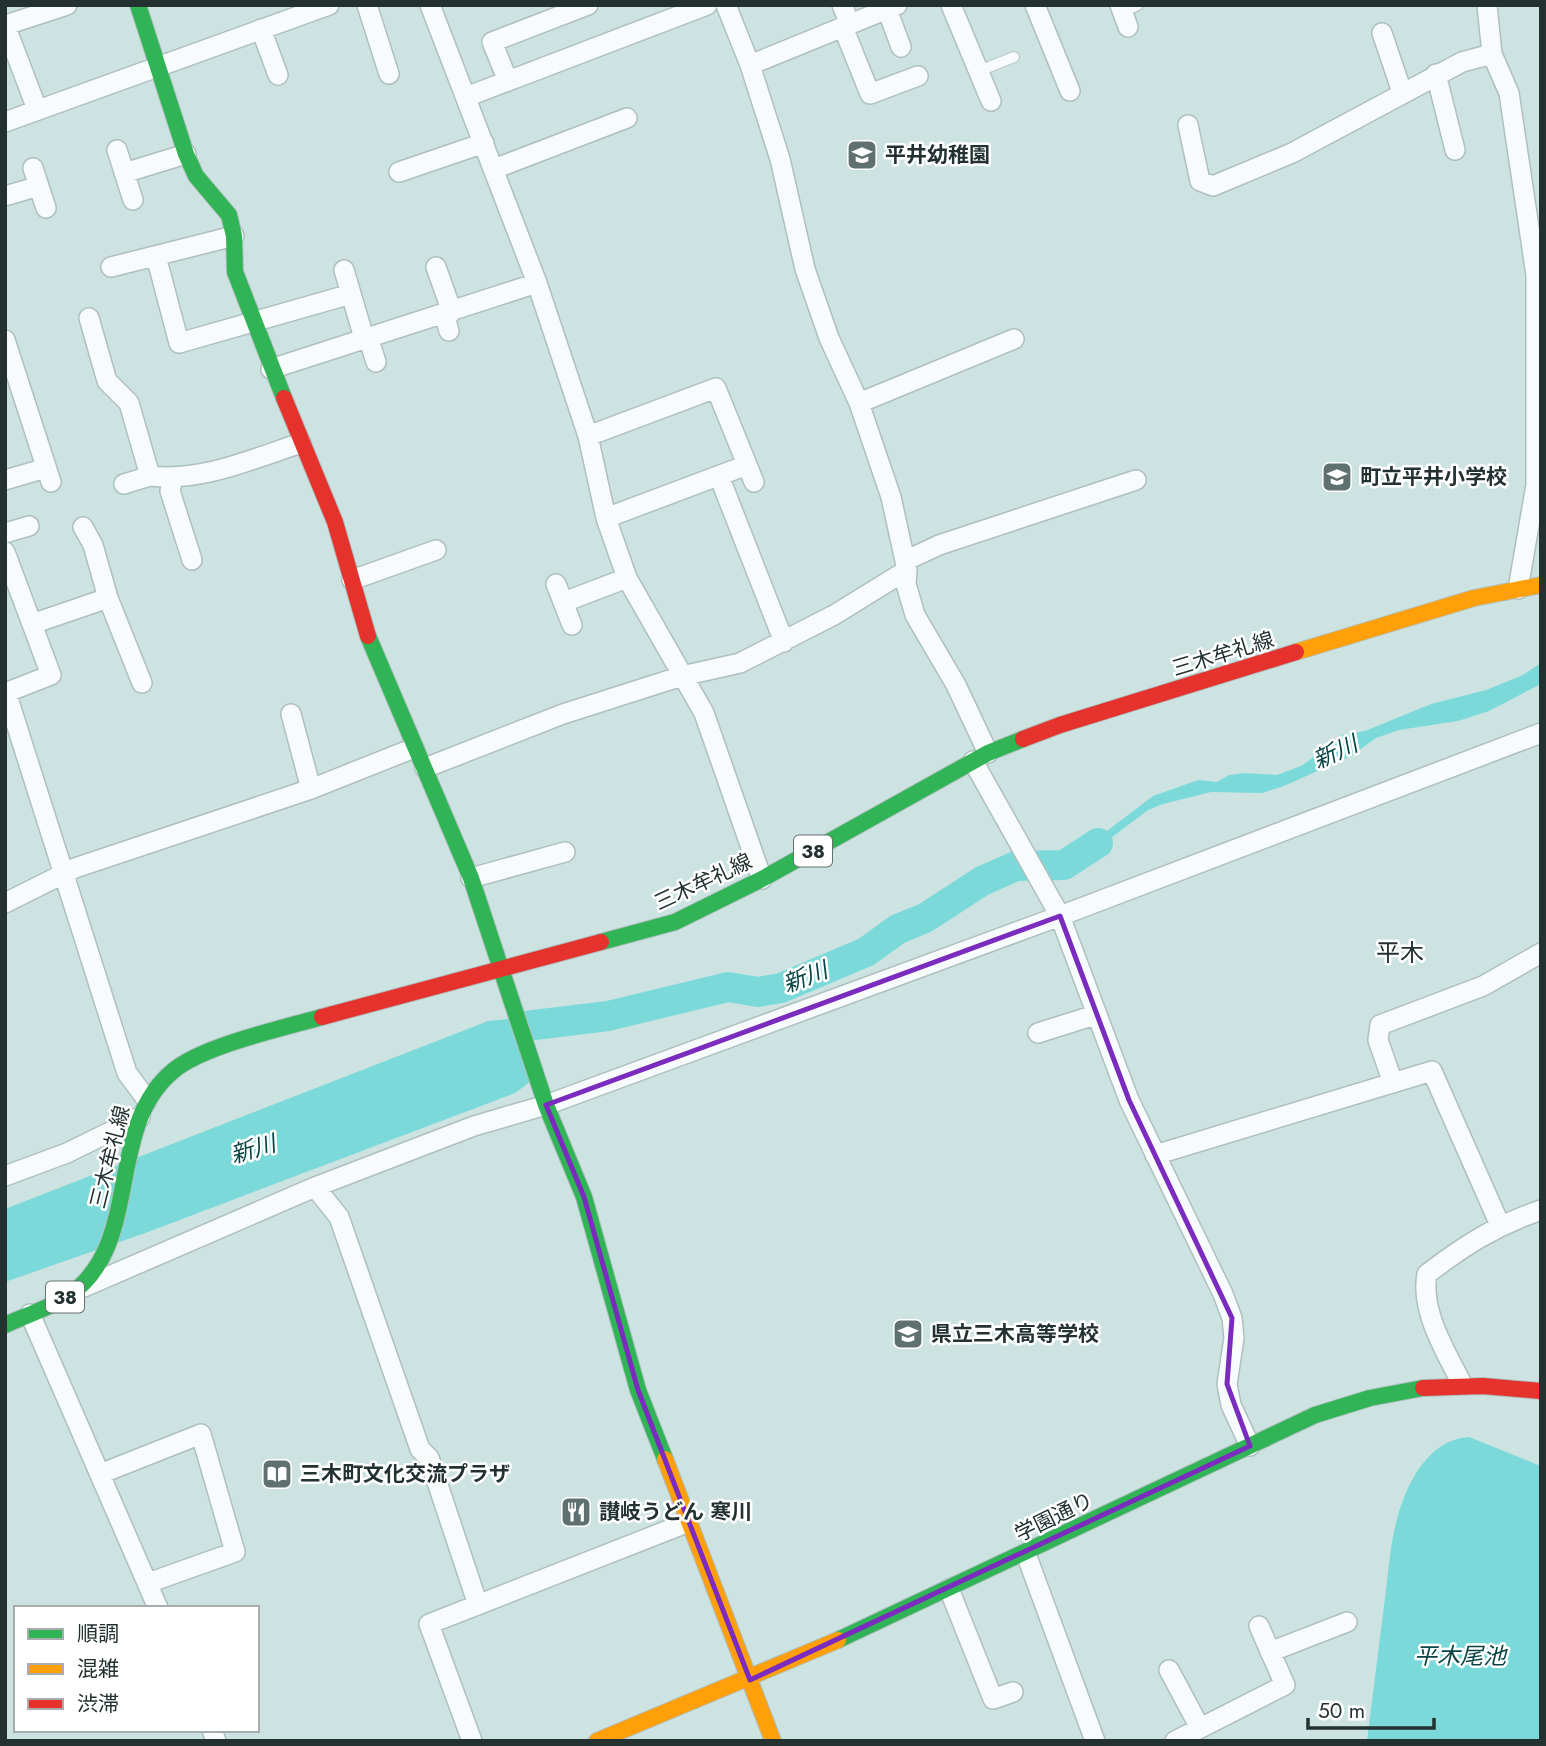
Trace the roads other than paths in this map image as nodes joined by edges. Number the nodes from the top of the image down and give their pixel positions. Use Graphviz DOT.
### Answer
graph roads {
  1 [pos="67,5"];
  2 [pos="138,5"];
  3 [pos="329,5"];
  4 [pos="367,5"];
  5 [pos="430,5"];
  6 [pos="588,5"];
  7 [pos="707,5"];
  8 [pos="726,5"];
  9 [pos="842,5"];
  10 [pos="951,5"];
  11 [pos="1035,5"];
  12 [pos="1487,5"];
  13 [pos="892,7"];
  14 [pos="664,13"];
  15 [pos="6,25"];
  16 [pos="847,26"];
  17 [pos="261,29"];
  18 [pos="1382,33"];
  19 [pos="901,47"];
  20 [pos="1492,54"];
  21 [pos="1014,57"];
  22 [pos="750,65"];
  23 [pos="158,66"];
  24 [pos="979,71"];
  25 [pos="389,74"];
  26 [pos="1436,74"];
  27 [pos="278,75"];
  28 [pos="918,76"];
  29 [pos="508,81"];
  30 [pos="1070,91"];
  31 [pos="1402,92"];
  32 [pos="466,97"];
  33 [pos="991,101"];
  34 [pos="37,109"];
  35 [pos="627,118"];
  36 [pos="5,122"];
  37 [pos="1188,125"];
  38 [pos="484,143"];
  39 [pos="117,150"];
  40 [pos="1455,150"];
  41 [pos="186,154"];
  42 [pos="494,169"];
  43 [pos="399,172"];
  44 [pos="124,173"];
  45 [pos="5,196"];
  46 [pos="133,200"];
  47 [pos="46,208"];
  48 [pos="234,236"];
  49 [pos="156,256"];
  50 [pos="111,267"];
  51 [pos="436,267"];
  52 [pos="344,270"];
  53 [pos="537,283"];
  54 [pos="351,295"];
  55 [pos="89,318"];
  56 [pos="449,319"];
  57 [pos="253,323"];
  58 [pos="366,337"];
  59 [pos="1014,339"];
  60 [pos="5,340"];
  61 [pos="376,362"];
  62 [pos="271,369"];
  63 [pos="859,403"];
  64 [pos="588,436"];
  65 [pos="301,443"];
  66 [pos="150,476"];
  67 [pos="719,476"];
  68 [pos="173,479"];
  69 [pos="5,480"];
  70 [pos="1136,480"];
  71 [pos="124,484"];
  72 [pos="606,518"];
  73 [pos="29,526"];
  74 [pos="83,527"];
  75 [pos="5,533"];
  76 [pos="436,550"];
  77 [pos="5,552"];
  78 [pos="192,560"];
  79 [pos="906,566"];
  80 [pos="627,578"];
  81 [pos="352,580"];
  82 [pos="556,584"];
  83 [pos="1529,587"];
  84 [pos="12,588"];
  85 [pos="108,598"];
  86 [pos="564,602"];
  87 [pos="32,624"];
  88 [pos="572,625"];
  89 [pos="784,642"];
  90 [pos="682,676"];
  91 [pos="142,683"];
  92 [pos="6,692"];
  93 [pos="291,714"];
  94 [pos="1541,733"];
  95 [pos="414,748"];
  96 [pos="981,757"];
  97 [pos="425,768"];
  98 [pos="311,789"];
  99 [pos="565,852"];
  100 [pos="63,876"];
  101 [pos="471,878"];
  102 [pos="762,879"];
  103 [pos="5,904"];
  104 [pos="1057,911"];
  105 [pos="1541,953"];
  106 [pos="501,970"];
  107 [pos="1095,1015"];
  108 [pos="1038,1033"];
  109 [pos="1393,1083"];
  110 [pos="546,1105"];
  111 [pos="143,1108"];
  112 [pos="1155,1155"];
  113 [pos="5,1176"];
  114 [pos="315,1187"];
  115 [pos="1541,1210"];
  116 [pos="1500,1225"];
  117 [pos="68,1296"];
  118 [pos="30,1314"];
  119 [pos="5,1325"];
  120 [pos="1462,1384"];
  121 [pos="1541,1391"];
  122 [pos="1250,1446"];
  123 [pos="100,1474"];
  124 [pos="689,1522"];
  125 [pos="1026,1554"];
  126 [pos="148,1583"];
  127 [pos="949,1589"];
  128 [pos="478,1605"];
  129 [pos="157,1606"];
  130 [pos="1346,1622"];
  131 [pos="1259,1626"];
  132 [pos="1270,1652"];
  133 [pos="1169,1670"];
  134 [pos="750,1680"];
  135 [pos="1013,1692"];
  136 [pos="1199,1726"];
  137 [pos="472,1741"];
  138 [pos="597,1741"];
  139 [pos="774,1741"];
  140 [pos="1095,1741"];
  141 [pos="1175,1741"];
  1 -- 15 [label="street"];
  2 -- 23 [label="street"];
  3 -- 17 [label="street"];
  4 -- 25 [label="street"];
  5 -- 32 [label="street"];
  6 -- 29 [label="street"];
  7 -- 14 [label="street"];
  8 -- 22 [label="street"];
  9 -- 16 [label="street"];
  10 -- 24 [label="street"];
  11 -- 30 [label="street"];
  12 -- 20 [label="street"];
  13 -- 16 [label="street"];
  13 -- 19 [label="street"];
  14 -- 29 [label="street"];
  15 -- 34 [label="street"];
  16 -- 22 [label="street"];
  16 -- 28 [label="street"];
  17 -- 23 [label="street"];
  17 -- 27 [label="street"];
  18 -- 31 [label="street"];
  20 -- 26 [label="street"];
  20 -- 83 [label="street"];
  21 -- 24 [label="lane"];
  22 -- 63 [label="street"];
  23 -- 34 [label="street"];
  23 -- 41 [label="street"];
  24 -- 33 [label="street"];
  26 -- 31 [label="street"];
  26 -- 40 [label="street"];
  29 -- 32 [label="street"];
  31 -- 37 [label="street"];
  32 -- 38 [label="street"];
  34 -- 36 [label="street"];
  35 -- 42 [label="street"];
  38 -- 42 [label="street"];
  38 -- 43 [label="street"];
  39 -- 44 [label="street"];
  41 -- 44 [label="street"];
  41 -- 48 [label="street"];
  42 -- 53 [label="street"];
  44 -- 46 [label="street"];
  45 -- 47 [label="street"];
  48 -- 49 [label="street"];
  48 -- 57 [label="street"];
  49 -- 50 [label="street"];
  49 -- 57 [label="street"];
  51 -- 56 [label="street"];
  52 -- 54 [label="street"];
  53 -- 56 [label="street"];
  53 -- 64 [label="street"];
  54 -- 57 [label="street"];
  54 -- 58 [label="street"];
  55 -- 66 [label="street"];
  56 -- 58 [label="street"];
  57 -- 62 [label="street"];
  58 -- 61 [label="street"];
  58 -- 62 [label="street"];
  59 -- 63 [label="street"];
  60 -- 69 [label="street"];
  62 -- 65 [label="street"];
  63 -- 79 [label="street"];
  64 -- 67 [label="street"];
  64 -- 72 [label="street"];
  65 -- 68 [label="street"];
  65 -- 81 [label="street"];
  66 -- 68 [label="street"];
  66 -- 71 [label="street"];
  67 -- 72 [label="street"];
  67 -- 89 [label="street"];
  68 -- 78 [label="street"];
  70 -- 79 [label="street"];
  72 -- 80 [label="street"];
  73 -- 75 [label="street"];
  74 -- 85 [label="street"];
  76 -- 81 [label="street"];
  77 -- 84 [label="street"];
  79 -- 89 [label="street"];
  79 -- 96 [label="street"];
  80 -- 86 [label="street"];
  80 -- 90 [label="street"];
  81 -- 95 [label="street"];
  82 -- 86 [label="street"];
  83 -- 96 [label="street, 三木牟礼線 / 38"];
  84 -- 87 [label="street"];
  85 -- 87 [label="street"];
  85 -- 91 [label="street"];
  86 -- 88 [label="street"];
  87 -- 92 [label="street"];
  89 -- 90 [label="street"];
  90 -- 97 [label="street"];
  90 -- 102 [label="street"];
  92 -- 100 [label="street"];
  93 -- 98 [label="street"];
  94 -- 104 [label="street"];
  95 -- 97 [label="street"];
  95 -- 98 [label="street"];
  96 -- 102 [label="street, 三木牟礼線 / 38"];
  96 -- 104 [label="street"];
  97 -- 101 [label="street"];
  98 -- 100 [label="street"];
  99 -- 101 [label="street"];
  100 -- 103 [label="street"];
  100 -- 111 [label="street"];
  101 -- 106 [label="street"];
  102 -- 106 [label="street, 三木牟礼線 / 38"];
  104 -- 107 [label="street"];
  104 -- 110 [label="street"];
  105 -- 109 [label="street"];
  106 -- 110 [label="street"];
  106 -- 111 [label="street, 三木牟礼線 / 38"];
  107 -- 108 [label="street"];
  107 -- 112 [label="street"];
  109 -- 112 [label="street"];
  109 -- 116 [label="street"];
  110 -- 114 [label="street"];
  110 -- 124 [label="street"];
  111 -- 113 [label="street"];
  111 -- 117 [label="street, 三木牟礼線 / 38"];
  112 -- 122 [label="street"];
  114 -- 117 [label="street"];
  114 -- 128 [label="street"];
  115 -- 116 [label="street"];
  116 -- 120 [label="street"];
  117 -- 118 [label="street, 三木牟礼線 / 38"];
  118 -- 119 [label="street, 三木牟礼線 / 38"];
  118 -- 123 [label="street"];
  120 -- 121 [label="street, 学園通り"];
  120 -- 122 [label="street, 学園通り"];
  122 -- 125 [label="street, 学園通り"];
  123 -- 126 [label="street"];
  123 -- 126 [label="street"];
  124 -- 128 [label="street"];
  124 -- 134 [label="street"];
  125 -- 127 [label="street, 学園通り"];
  125 -- 140 [label="street"];
  126 -- 129 [label="street"];
  127 -- 134 [label="street, 学園通り"];
  127 -- 135 [label="street"];
  128 -- 137 [label="street"];
  130 -- 132 [label="street"];
  131 -- 132 [label="street"];
  132 -- 136 [label="street"];
  133 -- 136 [label="street"];
  134 -- 138 [label="street, 学園通り"];
  134 -- 139 [label="street"];
  136 -- 141 [label="street"];
}
